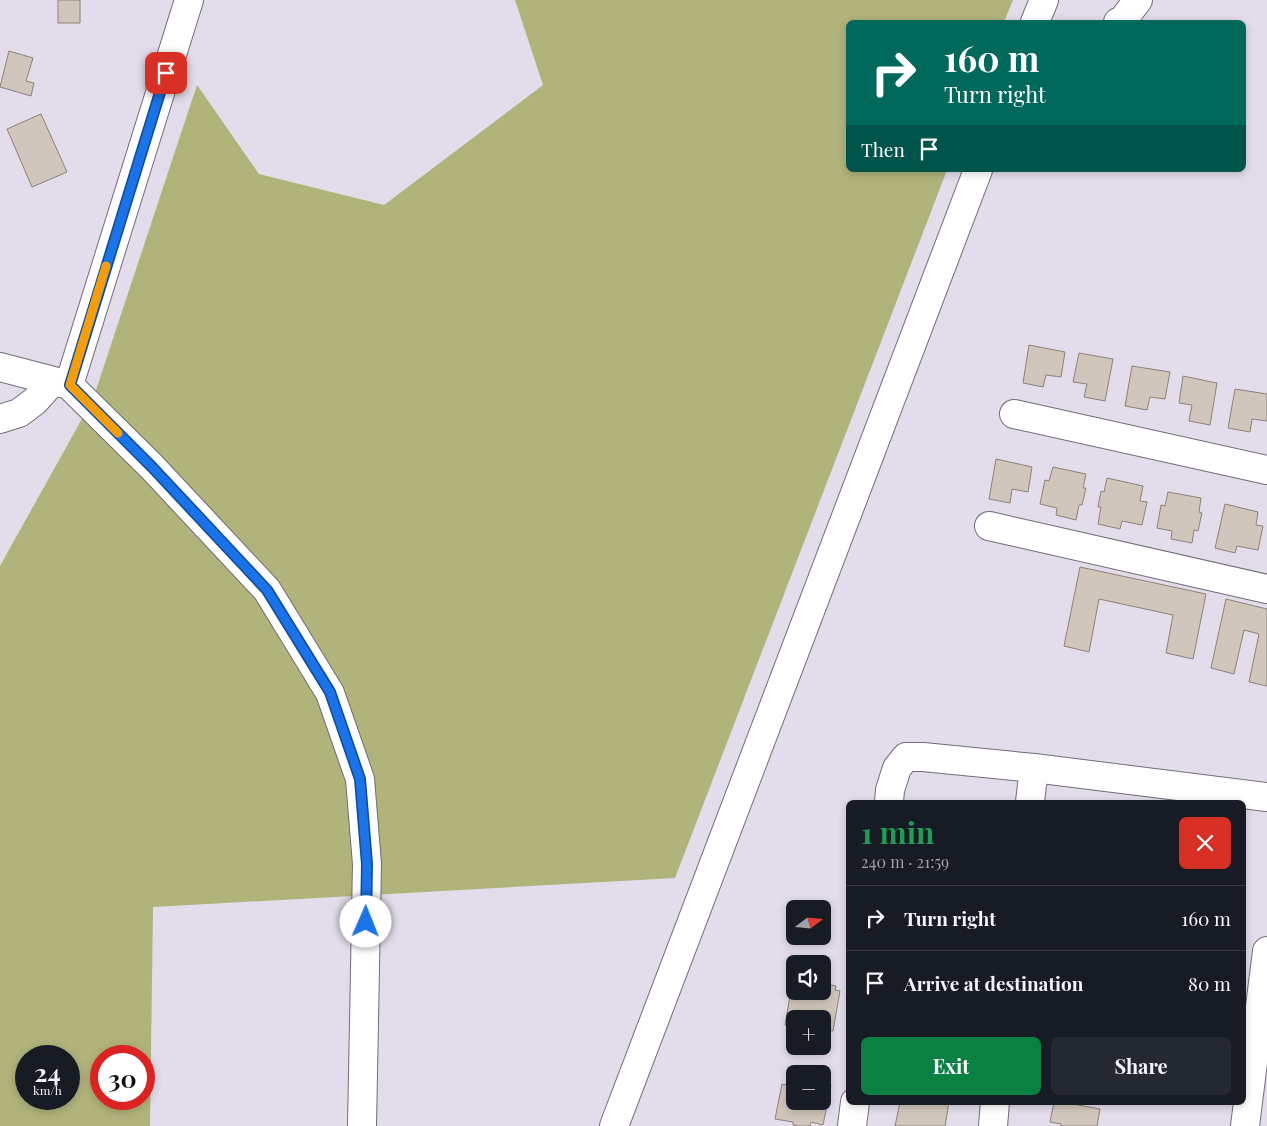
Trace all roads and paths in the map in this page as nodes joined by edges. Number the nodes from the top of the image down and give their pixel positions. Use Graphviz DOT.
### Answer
graph roads {
  1 [pos="189,0"];
  2 [pos="1044,0"];
  3 [pos="1138,0"];
  4 [pos="1036,20"];
  5 [pos="1123,20"];
  6 [pos="977,172"];
  7 [pos="0,366"];
  8 [pos="62,383"];
  9 [pos="1014,414"];
  10 [pos="0,419"];
  11 [pos="1267,470"];
  12 [pos="989,526"];
  13 [pos="1267,589"];
  14 [pos="1034,768"];
  15 [pos="1267,797"];
  16 [pos="889,800"];
  17 [pos="1030,800"];
  18 [pos="1267,951"];
  19 [pos="855,1105"];
  20 [pos="996,1105"];
  21 [pos="362,1126"];
  22 [pos="614,1126"];
  23 [pos="852,1126"];
  24 [pos="993,1126"];
  25 [pos="1245,1126"];
  1 -- 8 [label="street"];
  2 -- 4 [label="street"];
  3 -- 5 [label="street"];
  6 -- 22 [label="street"];
  7 -- 8 [label="street"];
  8 -- 10 [label="street"];
  8 -- 21 [label="street"];
  9 -- 11 [label="street"];
  12 -- 13 [label="street"];
  14 -- 15 [label="street"];
  14 -- 16 [label="street"];
  14 -- 17 [label="street"];
  18 -- 25 [label="street"];
  19 -- 23 [label="street"];
  20 -- 24 [label="street"];
}
